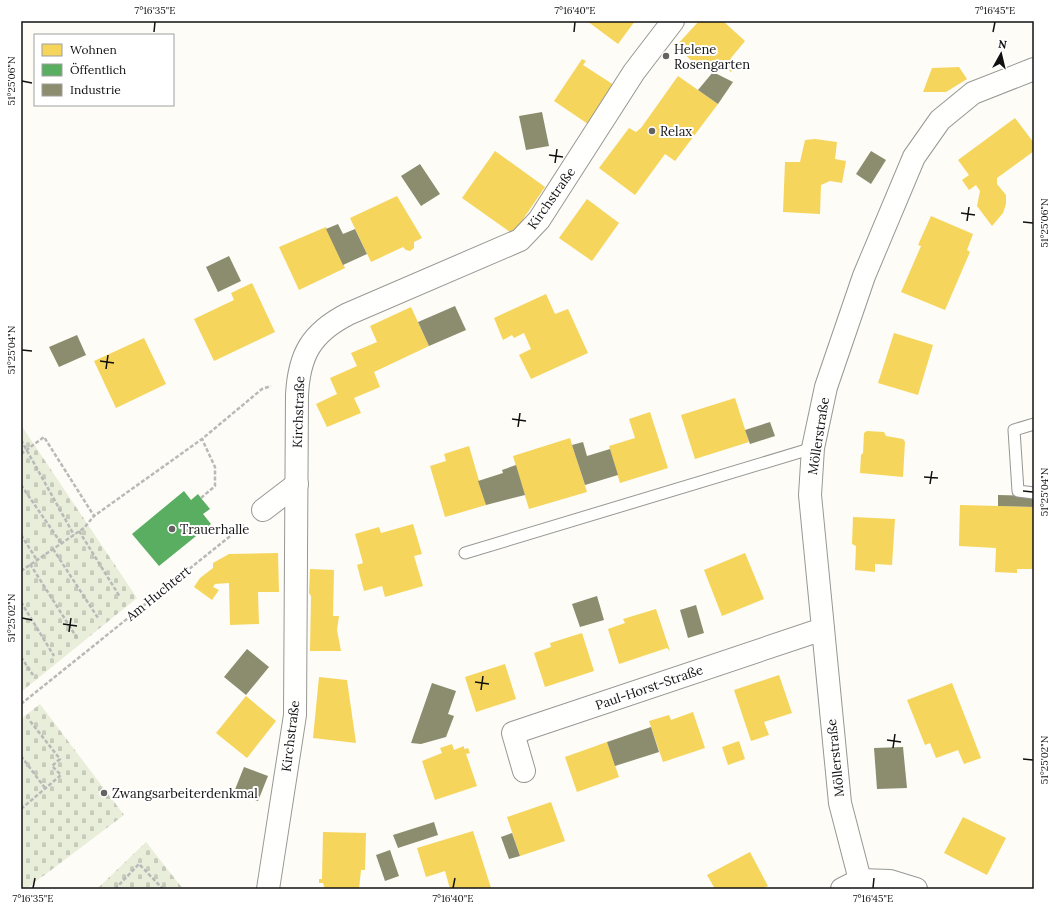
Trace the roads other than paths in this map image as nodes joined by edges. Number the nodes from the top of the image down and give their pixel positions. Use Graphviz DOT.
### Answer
graph roads {
  1 [pos="673,21"];
  2 [pos="1030,67"];
  3 [pos="1034,424"];
  4 [pos="813,448"];
  5 [pos="297,484"];
  6 [pos="1034,493"];
  7 [pos="263,510"];
  8 [pos="465,553"];
  9 [pos="823,629"];
  10 [pos="524,771"];
  11 [pos="851,885"];
  12 [pos="268,889"];
  13 [pos="916,889"];
  1 -- 5 [label="street, Kirchstraße"];
  2 -- 4 [label="street, Möllerstraße"];
  3 -- 6 [label="lane"];
  4 -- 8 [label="lane"];
  4 -- 9 [label="street, Möllerstraße"];
  5 -- 7 [label="street"];
  5 -- 12 [label="street, Kirchstraße"];
  9 -- 10 [label="street, Paul-Horst-Straße"];
  9 -- 11 [label="street, Möllerstraße"];
  11 -- 13 [label="street"];
}
